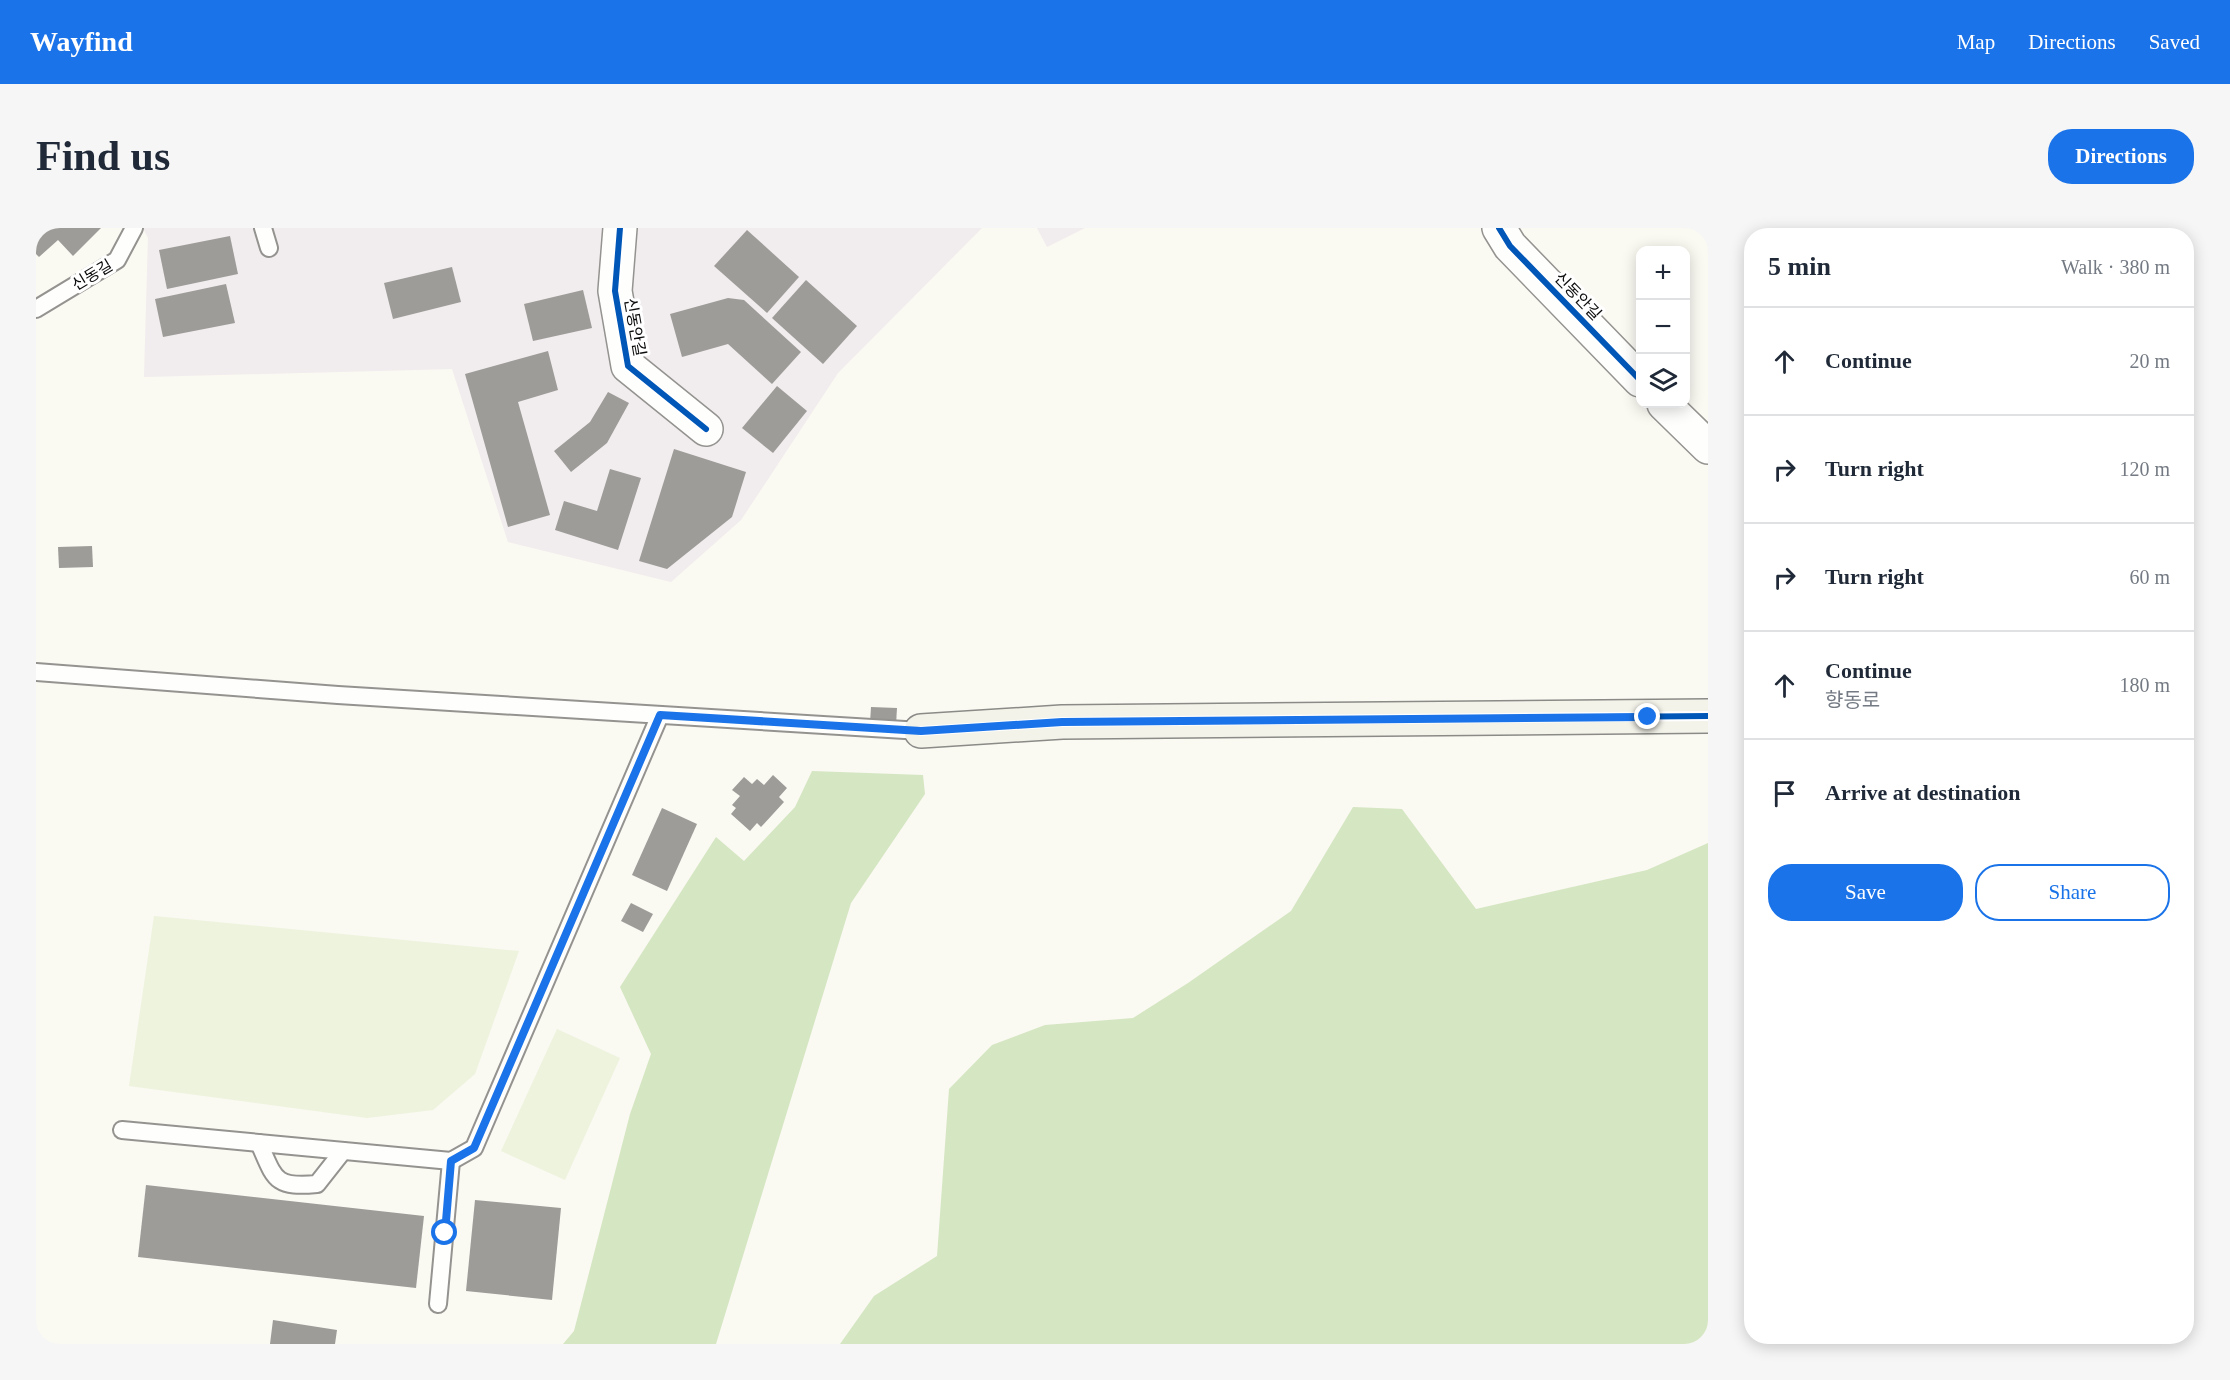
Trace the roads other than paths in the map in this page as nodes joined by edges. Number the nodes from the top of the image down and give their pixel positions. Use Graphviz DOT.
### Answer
graph roads {
  1 [pos="134,228"];
  2 [pos="263,228"];
  3 [pos="620,228"];
  4 [pos="1499,228"];
  5 [pos="269,248"];
  6 [pos="36,309"];
  7 [pos="1636,375"];
  8 [pos="1668,408"];
  9 [pos="706,429"];
  10 [pos="1708,447"];
  11 [pos="36,672"];
  12 [pos="660,715"];
  13 [pos="1708,716"];
  14 [pos="921,731"];
  15 [pos="122,1130"];
  16 [pos="259,1143"];
  17 [pos="343,1151"];
  18 [pos="451,1161"];
  19 [pos="438,1304"];
  1 -- 6 [label="lane, 신동길"];
  2 -- 5 [label="lane"];
  3 -- 9 [label="street, 신동안길"];
  4 -- 7 [label="street, 신동안길"];
  8 -- 10 [label="street"];
  11 -- 12 [label="lane"];
  12 -- 14 [label="lane"];
  12 -- 18 [label="lane"];
  13 -- 14 [label="street"];
  15 -- 16 [label="lane"];
  16 -- 17 [label="lane"];
  16 -- 17 [label="lane"];
  17 -- 18 [label="lane"];
  18 -- 19 [label="lane"];
}
